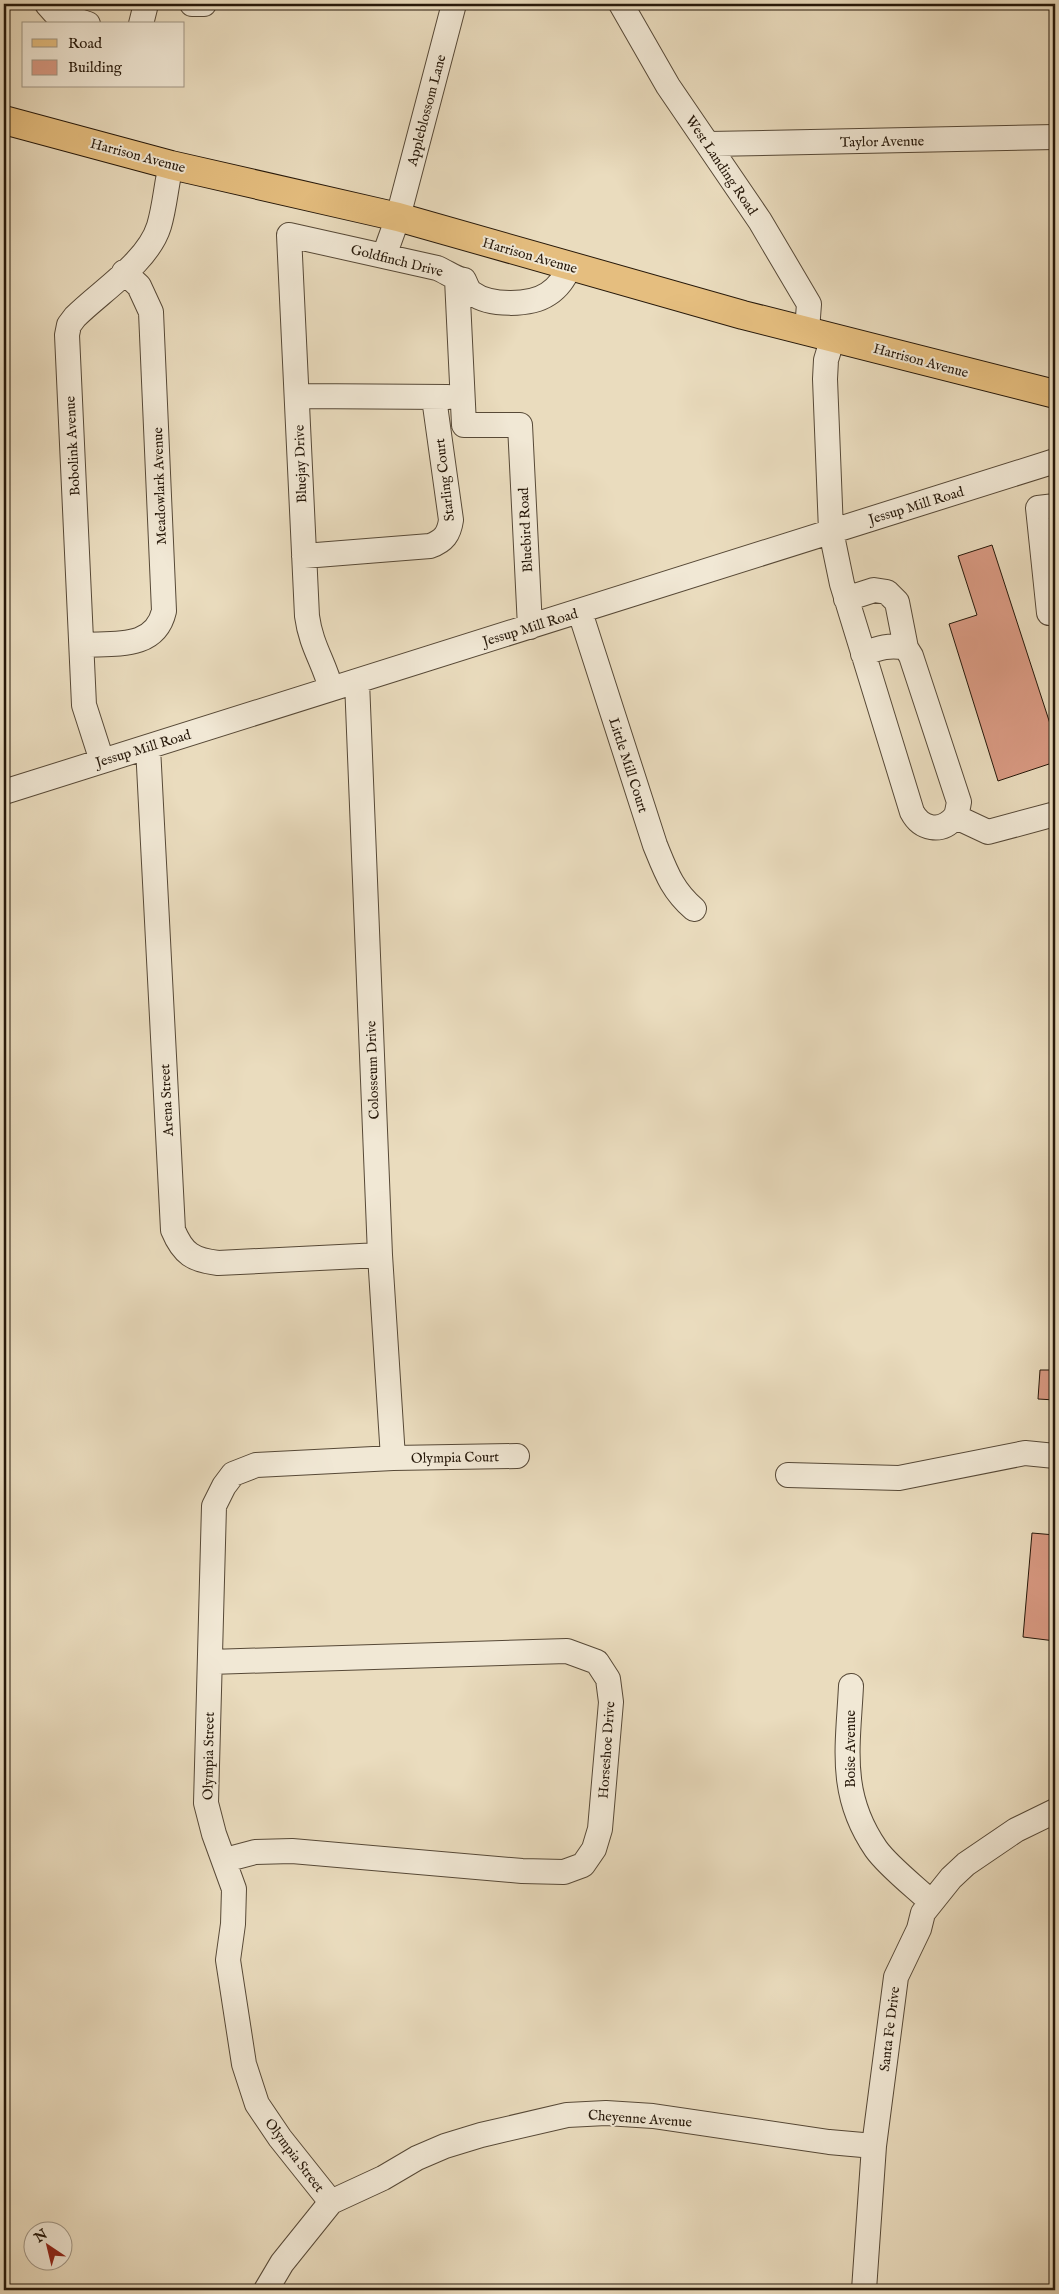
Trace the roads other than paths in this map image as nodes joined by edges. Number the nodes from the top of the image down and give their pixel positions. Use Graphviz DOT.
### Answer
graph roads {
  1 [pos="47,4"];
  2 [pos="146,4"];
  3 [pos="192,4"];
  4 [pos="204,4"];
  5 [pos="454,4"];
  6 [pos="621,4"];
  7 [pos="82,22"];
  8 [pos="142,22"];
  9 [pos="4,120"];
  10 [pos="1055,137"];
  11 [pos="709,144"];
  12 [pos="170,165"];
  13 [pos="398,216"];
  14 [pos="289,235"];
  15 [pos="384,256"];
  16 [pos="570,267"];
  17 [pos="124,272"];
  18 [pos="457,279"];
  19 [pos="807,330"];
  20 [pos="833,337"];
  21 [pos="1055,394"];
  22 [pos="298,396"];
  23 [pos="462,397"];
  24 [pos="434,398"];
  25 [pos="464,425"];
  26 [pos="438,428"];
  27 [pos="1055,461"];
  28 [pos="1055,506"];
  29 [pos="831,531"];
  30 [pos="304,556"];
  31 [pos="846,599"];
  32 [pos="580,612"];
  33 [pos="1055,613"];
  34 [pos="530,627"];
  35 [pos="82,645"];
  36 [pos="906,648"];
  37 [pos="864,654"];
  38 [pos="357,681"];
  39 [pos="331,689"];
  40 [pos="148,747"];
  41 [pos="102,761"];
  42 [pos="4,792"];
  43 [pos="1055,814"];
  44 [pos="956,816"];
  45 [pos="694,910"];
  46 [pos="380,1255"];
  47 [pos="517,1456"];
  48 [pos="1055,1456"];
  49 [pos="393,1458"];
  50 [pos="788,1475"];
  51 [pos="210,1662"];
  52 [pos="851,1686"];
  53 [pos="1055,1811"];
  54 [pos="225,1860"];
  55 [pos="931,1902"];
  56 [pos="874,2146"];
  57 [pos="331,2202"];
  58 [pos="266,2290"];
  59 [pos="864,2290"];
  1 -- 7 [label="street"];
  2 -- 8 [label="street"];
  3 -- 4 [label="street"];
  5 -- 13 [label="street, Appleblossom Lane"];
  6 -- 11 [label="street, West Landing Road"];
  9 -- 12 [label="main road, Harrison Avenue"];
  10 -- 11 [label="street, Taylor Avenue"];
  11 -- 19 [label="street, West Landing Road"];
  12 -- 13 [label="main road, Harrison Avenue"];
  12 -- 17 [label="street, Bobolink Avenue"];
  13 -- 15 [label="street, Appleblossom Lane"];
  13 -- 16 [label="main road, Harrison Avenue"];
  14 -- 15 [label="street, Goldfinch Drive"];
  14 -- 22 [label="street, Bluejay Drive"];
  15 -- 18 [label="street, Goldfinch Drive"];
  16 -- 18 [label="street, Goldfinch Drive"];
  16 -- 19 [label="main road, Harrison Avenue"];
  17 -- 35 [label="street, Bobolink Avenue"];
  17 -- 35 [label="street, Meadowlark Avenue"];
  18 -- 23 [label="street"];
  19 -- 20 [label="main road, Harrison Avenue"];
  20 -- 21 [label="main road, Harrison Avenue"];
  20 -- 29 [label="street"];
  22 -- 24 [label="street"];
  22 -- 30 [label="street, Bluejay Drive"];
  23 -- 24 [label="street"];
  23 -- 25 [label="street"];
  24 -- 26 [label="street, Starling Court"];
  25 -- 26 [label="street"];
  25 -- 34 [label="street, Bluebird Road"];
  26 -- 30 [label="street, Starling Court"];
  27 -- 29 [label="street, Jessup Mill Road"];
  28 -- 33 [label="street"];
  29 -- 31 [label="street"];
  29 -- 32 [label="street, Jessup Mill Road"];
  30 -- 39 [label="street, Bluejay Drive"];
  31 -- 36 [label="street"];
  31 -- 37 [label="street"];
  32 -- 34 [label="street, Jessup Mill Road"];
  32 -- 45 [label="street, Little Mill Court"];
  34 -- 38 [label="street, Jessup Mill Road"];
  35 -- 41 [label="street, Bobolink Avenue"];
  36 -- 37 [label="street"];
  36 -- 44 [label="street"];
  37 -- 44 [label="street"];
  38 -- 39 [label="street, Jessup Mill Road"];
  38 -- 46 [label="street, Colosseum Drive"];
  39 -- 40 [label="street, Jessup Mill Road"];
  40 -- 41 [label="street, Jessup Mill Road"];
  40 -- 46 [label="street, Arena Street"];
  41 -- 42 [label="street, Jessup Mill Road"];
  43 -- 44 [label="street"];
  46 -- 49 [label="street, Colosseum Drive"];
  47 -- 49 [label="street, Olympia Court"];
  48 -- 50 [label="street"];
  49 -- 51 [label="street, Olympia Street"];
  51 -- 54 [label="street, Olympia Street"];
  51 -- 54 [label="street, Horseshoe Drive"];
  52 -- 55 [label="street, Boise Avenue"];
  53 -- 55 [label="street, Santa Fe Drive"];
  54 -- 57 [label="street, Olympia Street"];
  55 -- 56 [label="street, Santa Fe Drive"];
  56 -- 57 [label="street, Cheyenne Avenue"];
  56 -- 59 [label="street, Santa Fe Drive"];
  57 -- 58 [label="street"];
}
